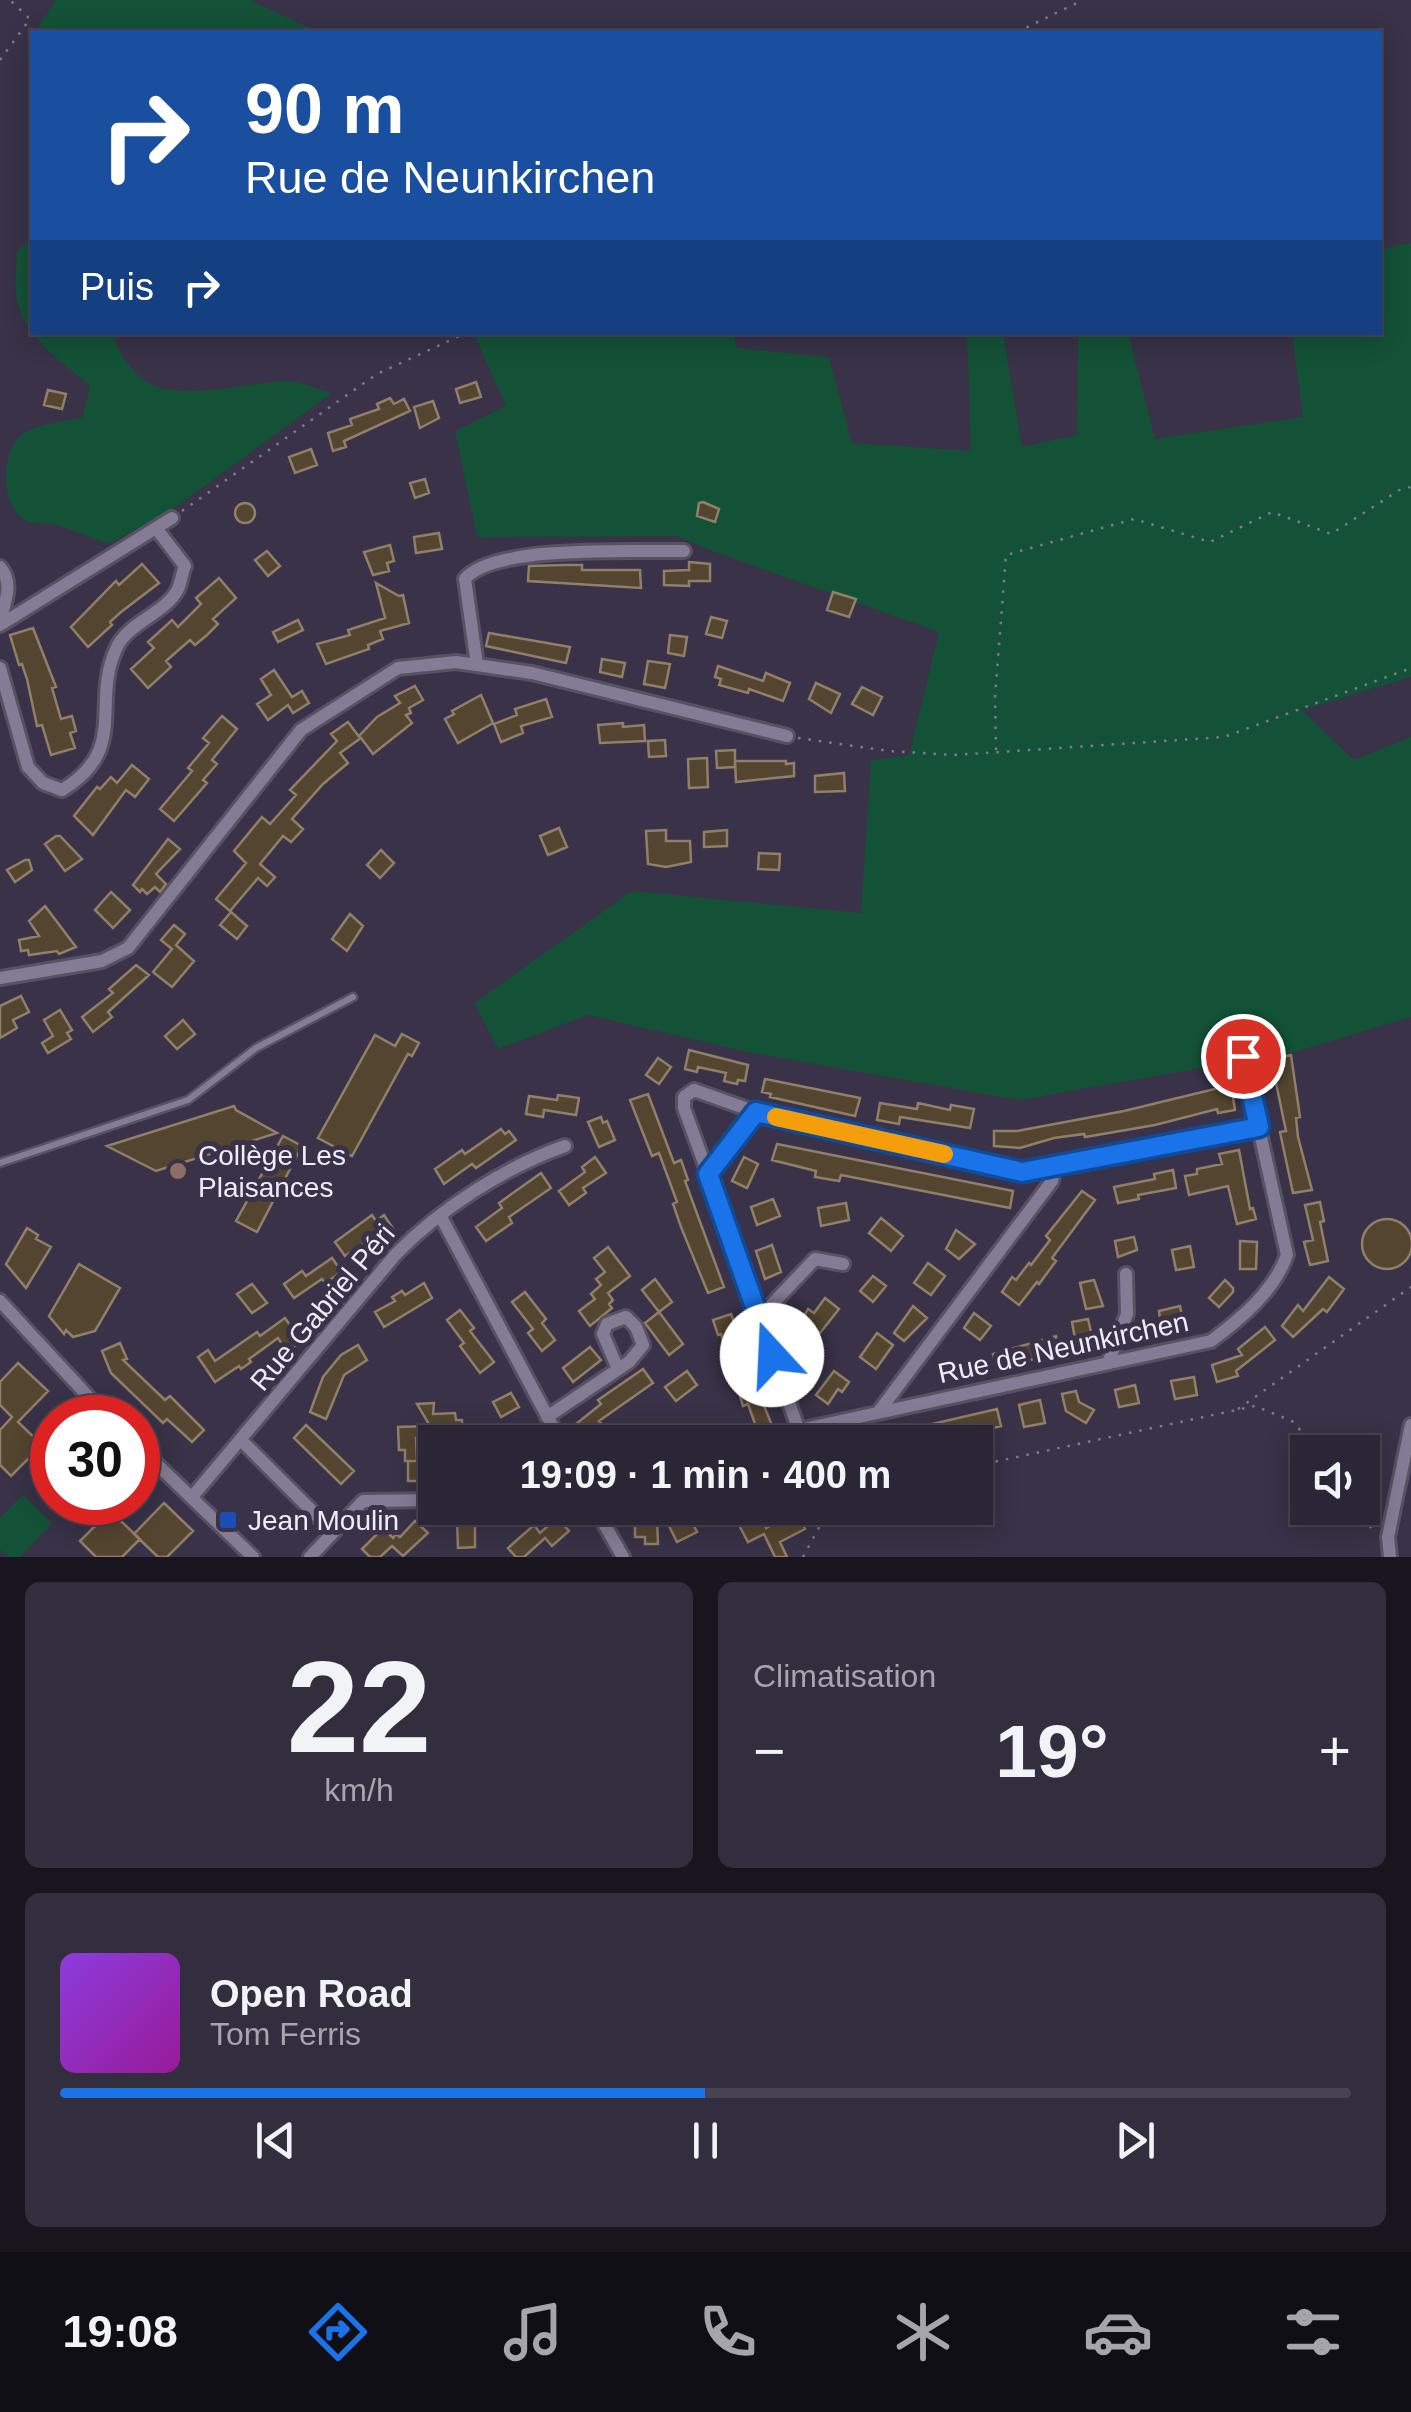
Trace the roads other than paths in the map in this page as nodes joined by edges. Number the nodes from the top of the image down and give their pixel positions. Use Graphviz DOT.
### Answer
graph roads {
  1 [pos="172,518"];
  2 [pos="156,528"];
  3 [pos="684,551"];
  4 [pos="0,566"];
  5 [pos="0,623"];
  6 [pos="477,665"];
  7 [pos="0,668"];
  8 [pos="787,736"];
  9 [pos="0,978"];
  10 [pos="353,997"];
  11 [pos="1243,1056"];
  12 [pos="756,1112"];
  13 [pos="1259,1127"];
  14 [pos="565,1146"];
  15 [pos="0,1164"];
  16 [pos="1054,1168"];
  17 [pos="708,1174"];
  18 [pos="442,1217"];
  19 [pos="843,1264"];
  20 [pos="1126,1274"];
  21 [pos="0,1301"];
  22 [pos="759,1318"];
  23 [pos="1108,1363"];
  24 [pos="618,1369"];
  25 [pos="87,1395"];
  26 [pos="880,1410"];
  27 [pos="547,1417"];
  28 [pos="551,1425"];
  29 [pos="797,1425"];
  30 [pos="834,1425"];
  31 [pos="1411,1425"];
  32 [pos="242,1442"];
  33 [pos="160,1467"];
  34 [pos="192,1498"];
  35 [pos="418,1500"];
  36 [pos="606,1525"];
  37 [pos="333,1532"];
  38 [pos="1389,1552"];
  39 [pos="253,1557"];
  40 [pos="310,1557"];
  41 [pos="624,1557"];
  1 -- 2 [label="street"];
  2 -- 5 [label="street"];
  2 -- 7 [label="street"];
  3 -- 6 [label="street"];
  4 -- 5 [label="street"];
  6 -- 8 [label="street"];
  6 -- 9 [label="street"];
  10 -- 15 [label="lane"];
  11 -- 13 [label="street, Rue de Neunkirchen"];
  12 -- 16 [label="street, Rue de Neunkirchen"];
  12 -- 17 [label="street"];
  12 -- 17 [label="street, Rue de Neunkirchen"];
  13 -- 16 [label="street, Rue de Neunkirchen"];
  13 -- 23 [label="street, Rue de Neunkirchen"];
  14 -- 18 [label="street, Rue Gabriel Péri"];
  16 -- 26 [label="street"];
  17 -- 22 [label="street, Rue de Neunkirchen"];
  18 -- 27 [label="street"];
  18 -- 32 [label="street, Rue Gabriel Péri"];
  19 -- 22 [label="street"];
  20 -- 23 [label="street"];
  21 -- 25 [label="street"];
  22 -- 29 [label="street, Rue de Neunkirchen"];
  23 -- 26 [label="street, Rue de Neunkirchen"];
  24 -- 27 [label="street"];
  26 -- 30 [label="street, Rue de Neunkirchen"];
  27 -- 28 [label="street"];
  31 -- 38 [label="street"];
  32 -- 34 [label="street, Rue Gabriel Péri"];
  32 -- 37 [label="street"];
  33 -- 34 [label="street"];
  34 -- 39 [label="street"];
  35 -- 37 [label="street"];
  36 -- 41 [label="street"];
  37 -- 40 [label="street"];
}
